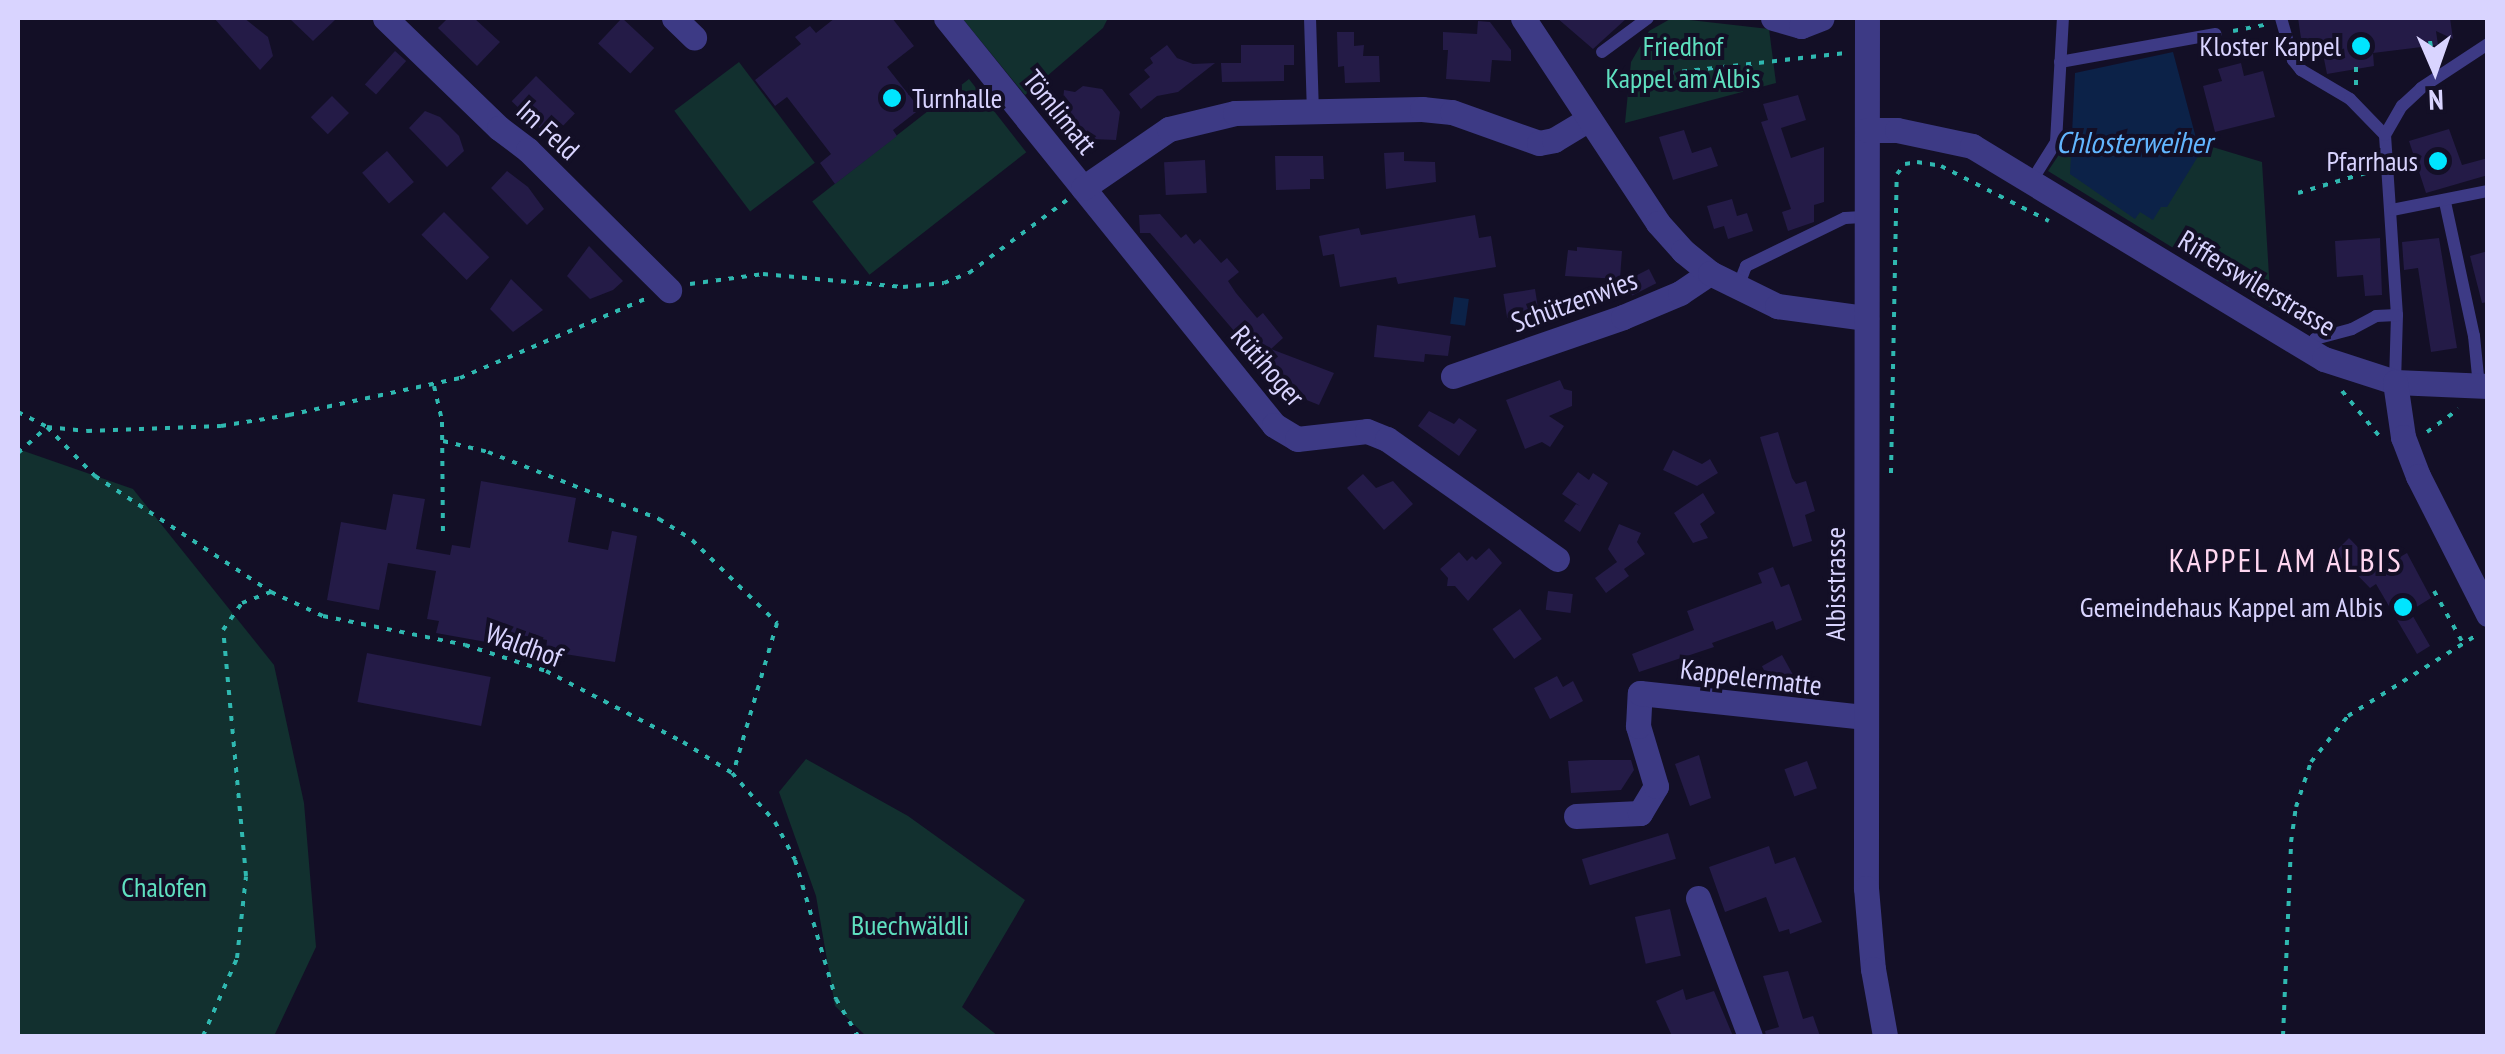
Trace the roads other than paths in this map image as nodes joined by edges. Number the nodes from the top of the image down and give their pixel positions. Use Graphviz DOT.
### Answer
graph roads {
  1 [pos="385,18"];
  2 [pos="674,18"];
  3 [pos="946,18"];
  4 [pos="1310,18"];
  5 [pos="1524,18"];
  6 [pos="1648,18"];
  7 [pos="1773,18"];
  8 [pos="1822,18"];
  9 [pos="1866,18"];
  10 [pos="2063,18"];
  11 [pos="2282,19"];
  12 [pos="2216,34"];
  13 [pos="694,37"];
  14 [pos="2488,44"];
  15 [pos="1602,52"];
  16 [pos="2060,62"];
  17 [pos="1314,112"];
  18 [pos="1589,119"];
  19 [pos="1867,130"];
  20 [pos="2385,134"];
  21 [pos="2031,182"];
  22 [pos="1083,188"];
  23 [pos="2488,191"];
  24 [pos="2445,202"];
  25 [pos="2392,210"];
  26 [pos="1867,217"];
  27 [pos="1710,273"];
  28 [pos="1738,287"];
  29 [pos="669,290"];
  30 [pos="2398,314"];
  31 [pos="1866,318"];
  32 [pos="2308,351"];
  33 [pos="1454,376"];
  34 [pos="2395,382"];
  35 [pos="2479,393"];
  36 [pos="1558,559"];
  37 [pos="2483,624"];
  38 [pos="1866,718"];
  39 [pos="1576,816"];
  40 [pos="1698,898"];
  41 [pos="1750,1036"];
  42 [pos="1885,1036"];
  1 -- 29 [label="street, Im Feld"];
  2 -- 13 [label="street"];
  3 -- 22 [label="street, Tömlimatt"];
  4 -- 17 [label="lane"];
  5 -- 18 [label="street"];
  6 -- 15 [label="lane"];
  7 -- 8 [label="street"];
  9 -- 19 [label="street, Albisstrasse"];
  10 -- 16 [label="lane"];
  11 -- 20 [label="lane"];
  12 -- 16 [label="lane"];
  14 -- 20 [label="lane"];
  16 -- 21 [label="lane"];
  17 -- 18 [label="street, Tömlimatt"];
  17 -- 22 [label="street, Tömlimatt"];
  18 -- 27 [label="street"];
  19 -- 21 [label="street, Rifferswilerstrasse"];
  19 -- 26 [label="street, Albisstrasse"];
  20 -- 25 [label="lane"];
  21 -- 32 [label="street, Rifferswilerstrasse"];
  22 -- 36 [label="street, Rütihoger"];
  23 -- 24 [label="lane"];
  24 -- 25 [label="lane"];
  24 -- 35 [label="lane"];
  25 -- 30 [label="lane"];
  26 -- 28 [label="lane"];
  26 -- 31 [label="street, Albisstrasse"];
  27 -- 28 [label="street"];
  27 -- 33 [label="street, Schützenwies"];
  28 -- 31 [label="street"];
  30 -- 32 [label="lane"];
  30 -- 34 [label="lane"];
  31 -- 38 [label="street, Albisstrasse"];
  32 -- 34 [label="street, Rifferswilerstrasse"];
  34 -- 35 [label="street, Rifferswilerstrasse"];
  34 -- 37 [label="street"];
  38 -- 39 [label="street, Kappelermatte"];
  38 -- 42 [label="street, Albisstrasse"];
  40 -- 41 [label="street"];
}
